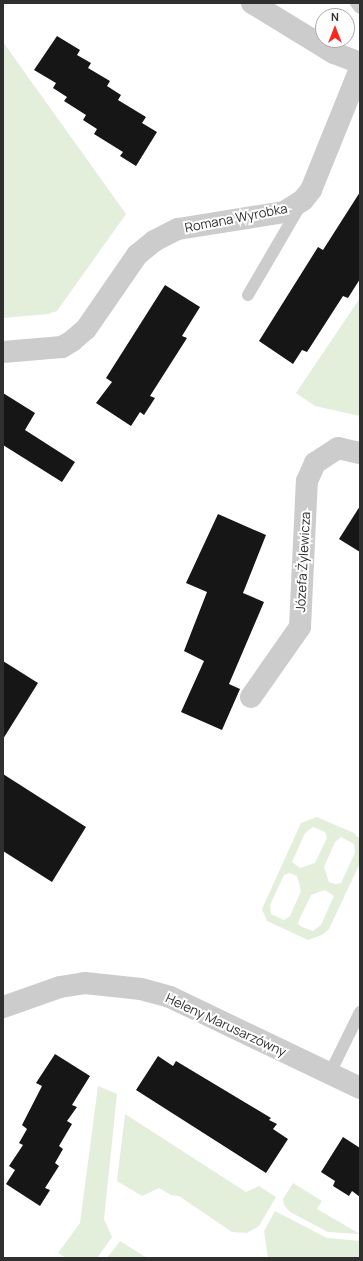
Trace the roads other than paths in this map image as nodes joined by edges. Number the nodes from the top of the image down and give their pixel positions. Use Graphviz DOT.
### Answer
graph roads {
  1 [pos="252,3"];
  2 [pos="356,3"];
  3 [pos="360,8"];
  4 [pos="360,63"];
  5 [pos="360,69"];
  6 [pos="304,200"];
  7 [pos="248,295"];
  8 [pos="3,352"];
  9 [pos="360,453"];
  10 [pos="251,697"];
  11 [pos="3,1007"];
  12 [pos="360,1012"];
  13 [pos="330,1073"];
  14 [pos="360,1088"];
  1 -- 4 [label="street"];
  2 -- 3 [label="lane"];
  5 -- 6 [label="street, Romana Wyrobka"];
  6 -- 7 [label="lane"];
  6 -- 8 [label="street, Romana Wyrobka"];
  9 -- 10 [label="street, Józefa Żylewicza"];
  11 -- 13 [label="street, Heleny Marusarzówny"];
  12 -- 13 [label="lane"];
  13 -- 14 [label="street, Heleny Marusarzówny"];
}
